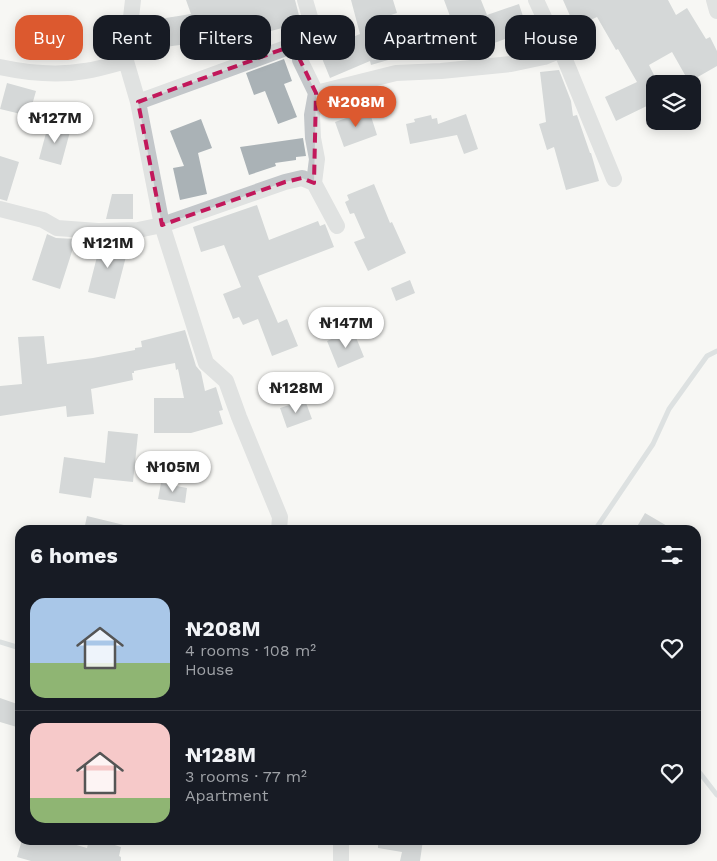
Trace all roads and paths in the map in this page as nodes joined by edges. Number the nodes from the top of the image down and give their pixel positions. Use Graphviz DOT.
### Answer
graph roads {
  1 [pos="133,0"];
  2 [pos="305,0"];
  3 [pos="536,0"];
  4 [pos="714,0"];
  5 [pos="717,11"];
  6 [pos="309,15"];
  7 [pos="543,15"];
  8 [pos="281,51"];
  9 [pos="300,60"];
  10 [pos="530,60"];
  11 [pos="565,60"];
  12 [pos="126,61"];
  13 [pos="0,67"];
  14 [pos="316,93"];
  15 [pos="138,102"];
  16 [pos="614,178"];
  17 [pos="314,183"];
  18 [pos="0,209"];
  19 [pos="162,225"];
  20 [pos="337,226"];
  21 [pos="279,525"];
  22 [pos="342,845"];
  23 [pos="341,861"];
  1 -- 12 [label="street"];
  2 -- 6 [label="street"];
  3 -- 7 [label="street"];
  4 -- 5 [label="street"];
  8 -- 15 [label="street"];
  9 -- 14 [label="street"];
  10 -- 14 [label="street"];
  11 -- 16 [label="street"];
  12 -- 13 [label="street"];
  12 -- 15 [label="street"];
  14 -- 17 [label="street"];
  15 -- 19 [label="street"];
  17 -- 19 [label="street"];
  17 -- 20 [label="street"];
  18 -- 19 [label="street"];
  19 -- 21 [label="street"];
  22 -- 23 [label="street"];
}
